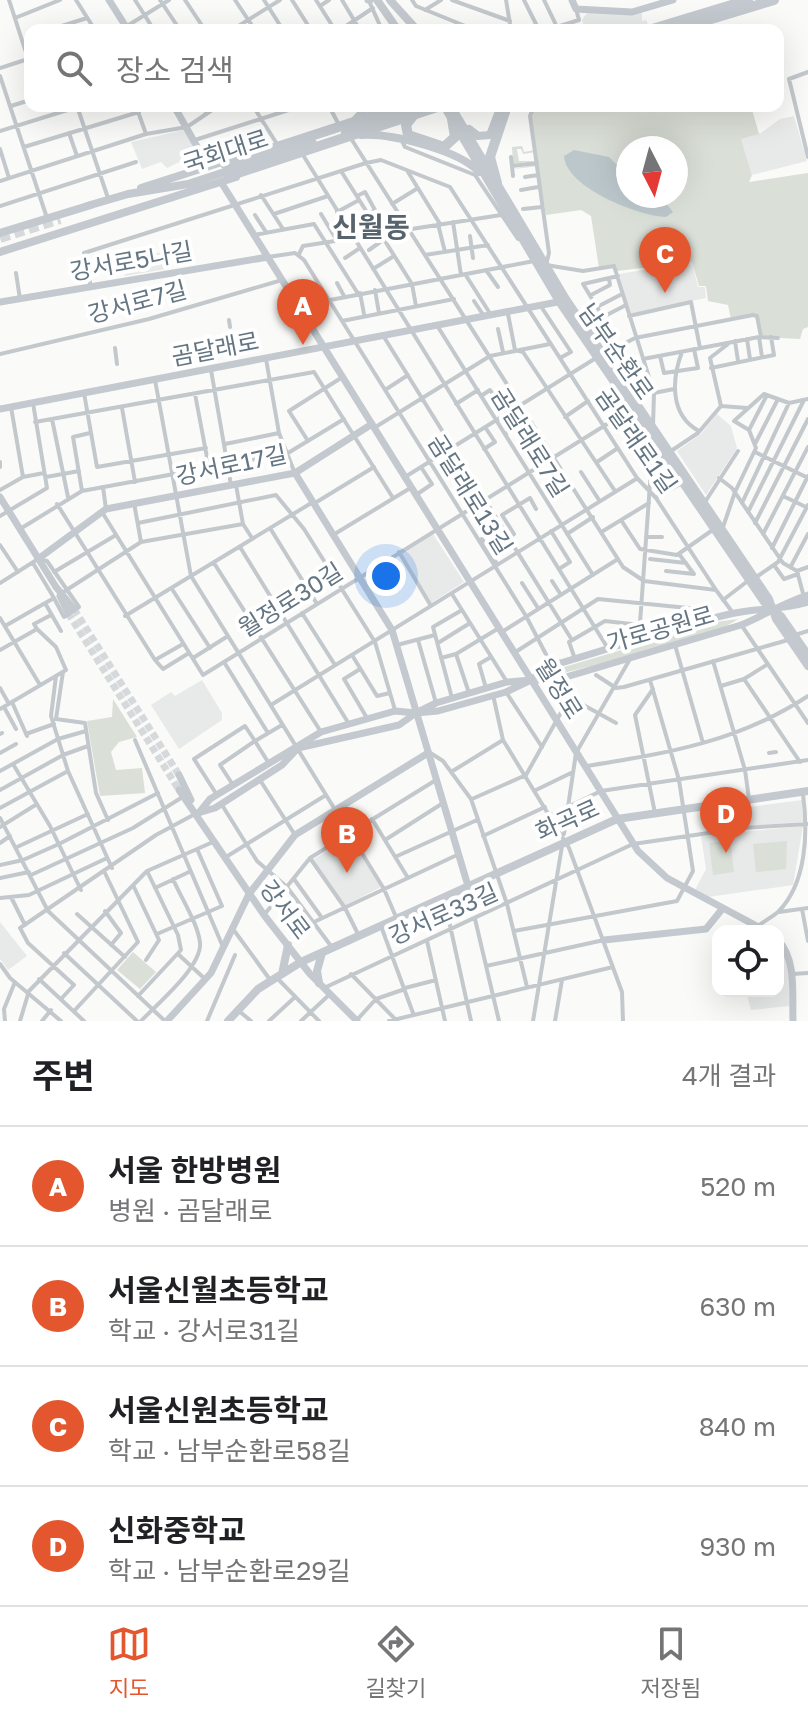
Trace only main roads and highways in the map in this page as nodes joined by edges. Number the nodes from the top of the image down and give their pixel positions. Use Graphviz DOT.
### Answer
graph roads {
  1 [pos="748,0"];
  2 [pos="774,0"];
  3 [pos="393,1"];
  4 [pos="372,2"];
  5 [pos="386,24"];
  6 [pos="395,24"];
  7 [pos="399,24"];
  8 [pos="412,24"];
  9 [pos="669,24"];
  10 [pos="695,24"];
  11 [pos="362,112"];
  12 [pos="382,112"];
  13 [pos="409,112"];
  14 [pos="409,112"];
  15 [pos="411,112"];
  16 [pos="417,112"];
  17 [pos="449,112"];
  18 [pos="453,112"];
  19 [pos="501,112"];
  20 [pos="502,112"];
  21 [pos="454,117"];
  22 [pos="351,122"];
  23 [pos="353,136"];
  24 [pos="303,137"];
  25 [pos="225,164"];
  26 [pos="225,179"];
  27 [pos="497,183"];
  28 [pos="178,195"];
  29 [pos="87,206"];
  30 [pos="502,212"];
  31 [pos="0,233"];
  32 [pos="0,252"];
  33 [pos="544,268"];
  34 [pos="563,301"];
  35 [pos="635,406"];
  36 [pos="718,529"];
  37 [pos="752,579"];
  38 [pos="772,610"];
  39 [pos="792,638"];
  40 [pos="808,655"];
  41 [pos="808,666"];
  42 [pos="805,791"];
  43 [pos="288,945"];
  44 [pos="322,953"];
  45 [pos="276,977"];
  46 [pos="324,988"];
  47 [pos="228,1021"];
  1 -- 9 [label="highway"];
  2 -- 10 [label="highway"];
  3 -- 7 [label="main road"];
  3 -- 8 [label="main road"];
  4 -- 5 [label="main road"];
  4 -- 6 [label="main road"];
  11 -- 22 [label="main road"];
  12 -- 22 [label="highway"];
  13 -- 28 [label="main road, 국회대로"];
  14 -- 29 [label="main road, 국회대로"];
  15 -- 23 [label="highway"];
  16 -- 21 [label="highway"];
  17 -- 21 [label="main road, 남부순환로"];
  18 -- 21 [label="main road, 남부순환로"];
  19 -- 21 [label="main road"];
  20 -- 27 [label="highway"];
  21 -- 27 [label="main road, 남부순환로"];
  21 -- 30 [label="main road, 남부순환로"];
  22 -- 24 [label="highway"];
  23 -- 26 [label="highway"];
  23 -- 30 [label="main road"];
  24 -- 25 [label="highway"];
  24 -- 29 [label="main road"];
  26 -- 28 [label="main road"];
  27 -- 33 [label="main road, 남부순환로"];
  28 -- 32 [label="main road"];
  29 -- 31 [label="main road"];
  30 -- 33 [label="main road, 남부순환로"];
  33 -- 34 [label="main road, 남부순환로"];
  33 -- 34 [label="main road, 남부순환로"];
  34 -- 35 [label="main road, 남부순환로"];
  35 -- 36 [label="main road, 남부순환로"];
  35 -- 36 [label="main road, 남부순환로"];
  36 -- 37 [label="main road, 남부순환로"];
  37 -- 38 [label="main road, 남부순환로"];
  37 -- 38 [label="main road, 남부순환로"];
  38 -- 39 [label="main road, 남부순환로"];
  39 -- 40 [label="main road, 남부순환로"];
  39 -- 41 [label="main road, 남부순환로"];
  42 -- 44 [label="main road, 화곡로"];
  43 -- 45 [label="main road"];
  44 -- 45 [label="main road, 화곡로"];
  44 -- 46 [label="main road"];
  45 -- 47 [label="main road, 화곡로"];
}
